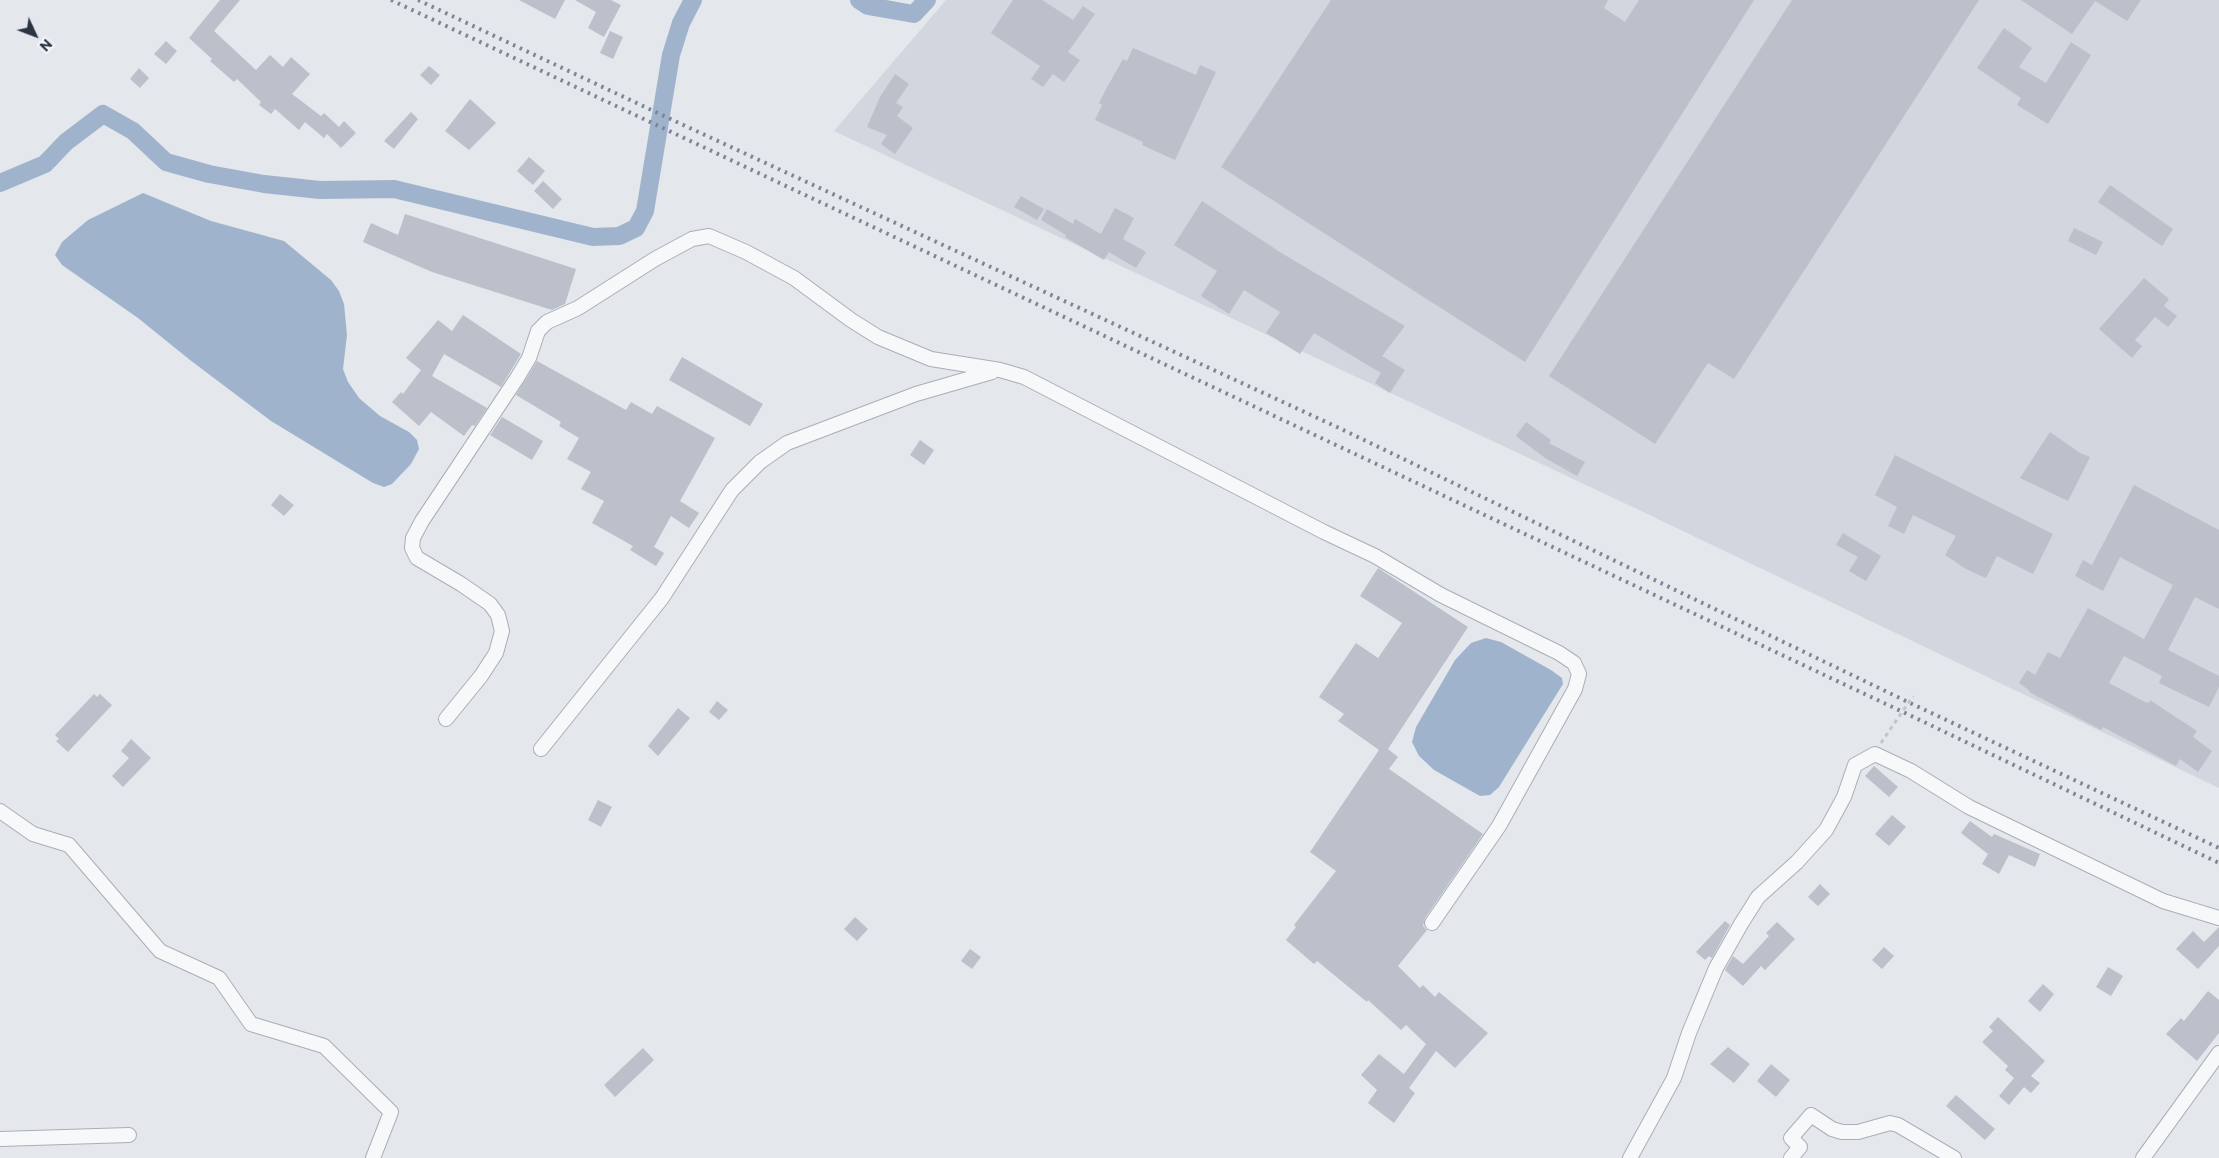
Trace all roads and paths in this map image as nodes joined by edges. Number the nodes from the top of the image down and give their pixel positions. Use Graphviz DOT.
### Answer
graph roads {
  1 [pos="1000,370"];
  2 [pos="1913,696"];
  3 [pos="446,719"];
  4 [pos="541,749"];
  5 [pos="1876,754"];
  6 [pos="0,811"];
  7 [pos="2219,918"];
  8 [pos="1432,923"];
  9 [pos="2219,1053"];
  10 [pos="129,1135"];
  11 [pos="0,1138"];
  12 [pos="373,1158"];
  13 [pos="1630,1158"];
  14 [pos="1791,1158"];
  15 [pos="1954,1158"];
  16 [pos="2143,1158"];
  1 -- 3 [label="street"];
  1 -- 4 [label="street"];
  1 -- 8 [label="street"];
  2 -- 5 [label="path"];
  5 -- 7 [label="street"];
  5 -- 13 [label="street"];
  6 -- 12 [label="street"];
  9 -- 16 [label="street"];
  10 -- 11 [label="street"];
  14 -- 15 [label="street"];
}
